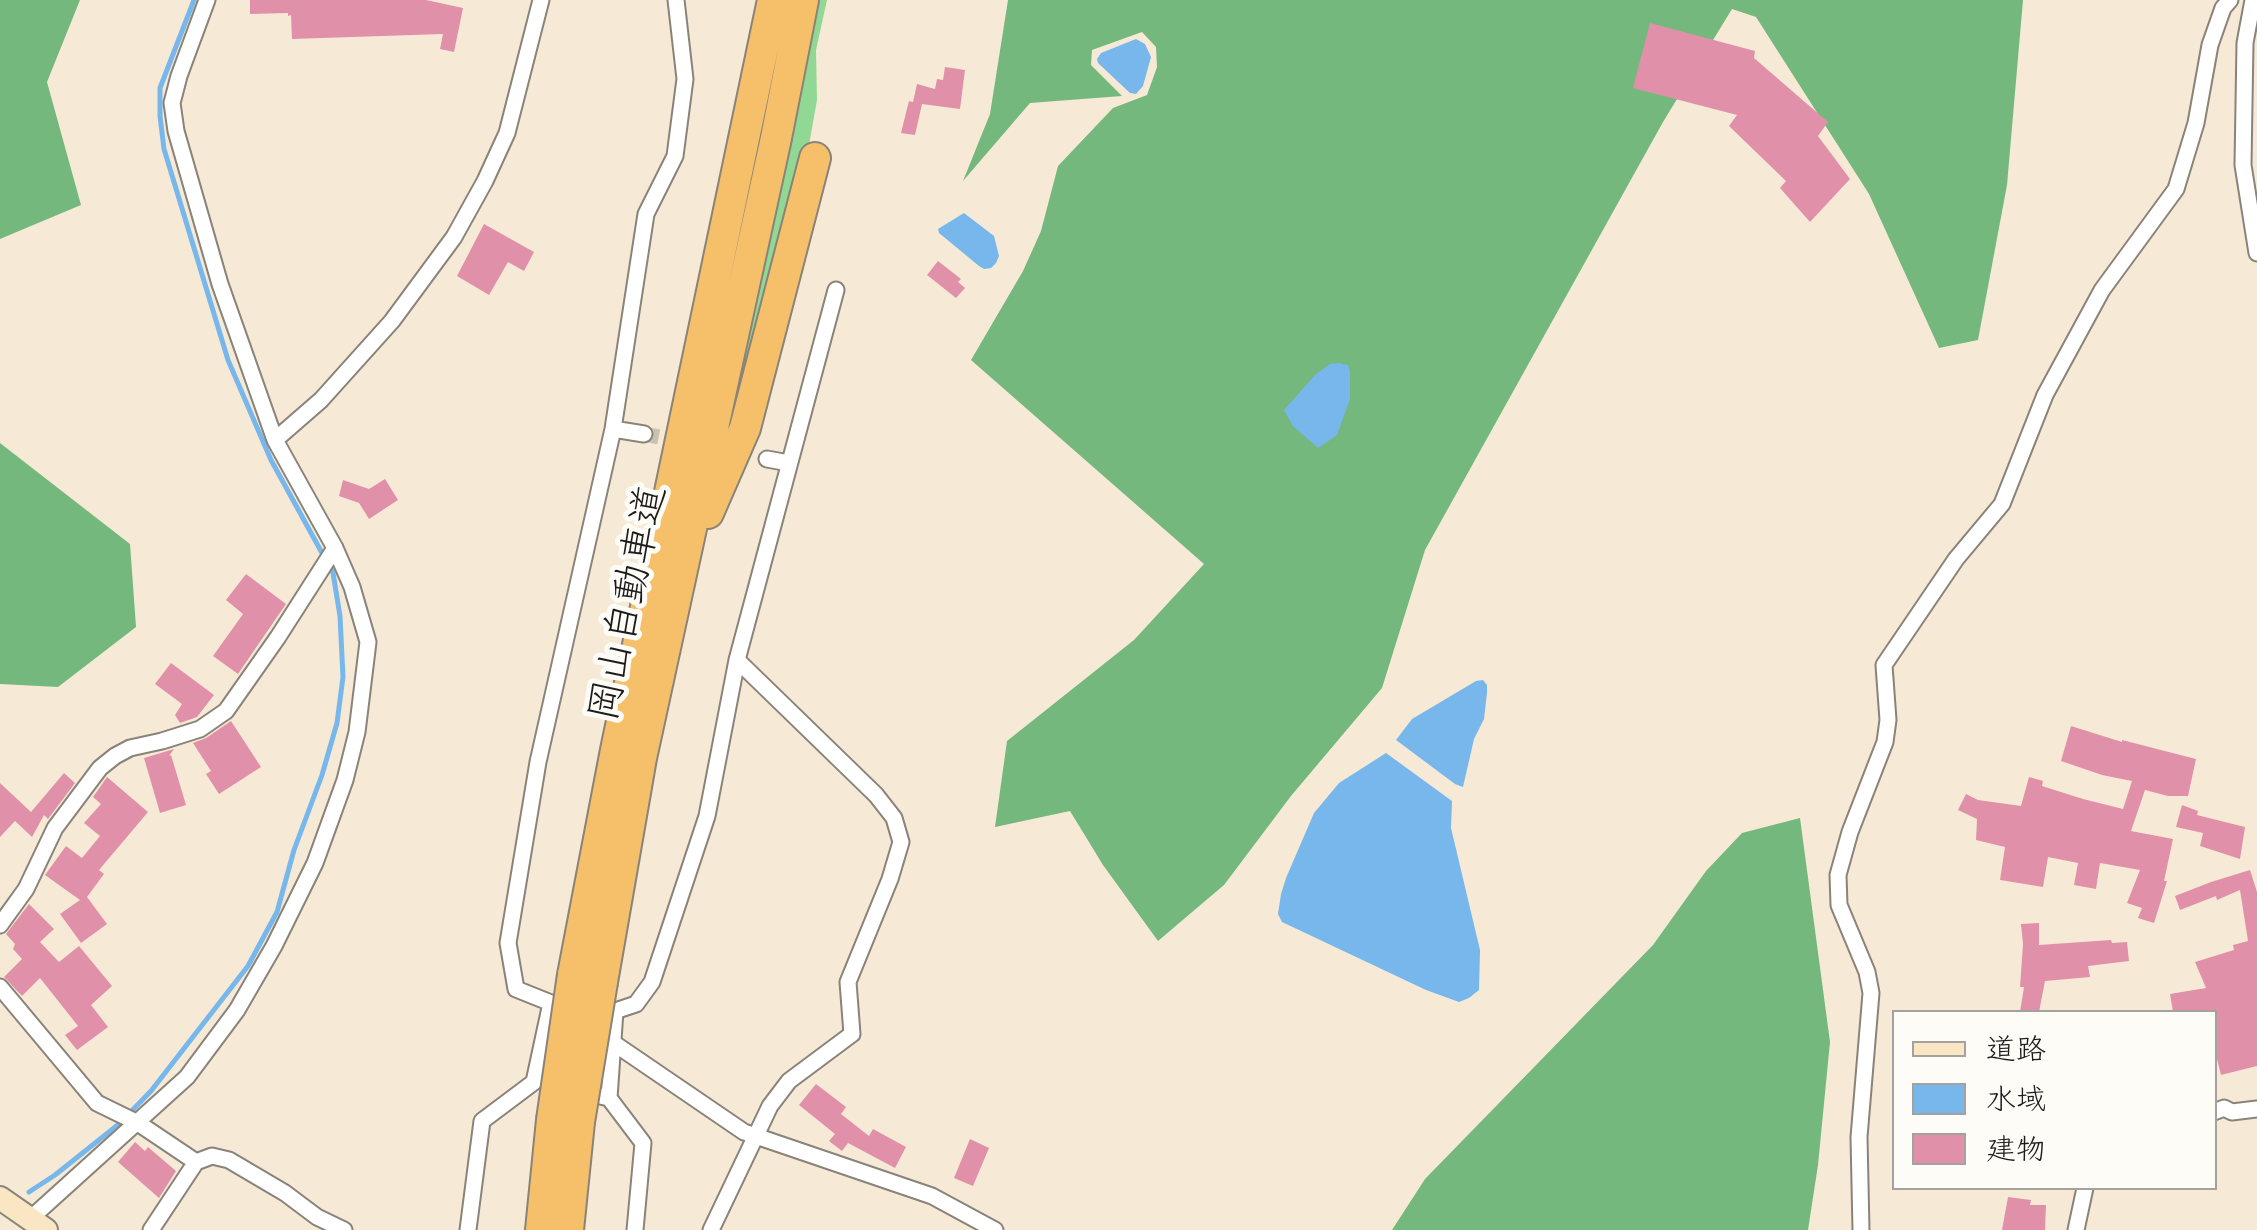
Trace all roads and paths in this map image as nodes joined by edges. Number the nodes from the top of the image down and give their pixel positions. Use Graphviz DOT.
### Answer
graph roads {
  1 [pos="208,0"];
  2 [pos="541,0"];
  3 [pos="676,0"];
  4 [pos="751,0"];
  5 [pos="773,0"];
  6 [pos="804,0"];
  7 [pos="2230,0"];
  8 [pos="2252,0"];
  9 [pos="815,158"];
  10 [pos="2257,253"];
  11 [pos="836,290"];
  12 [pos="698,358"];
  13 [pos="613,429"];
  14 [pos="644,434"];
  15 [pos="275,440"];
  16 [pos="767,459"];
  17 [pos="789,463"];
  18 [pos="329,558"];
  19 [pos="679,580"];
  20 [pos="737,660"];
  21 [pos="0,925"];
  22 [pos="588,978"];
  23 [pos="0,987"];
  24 [pos="551,1003"];
  25 [pos="615,1010"];
  26 [pos="612,1042"];
  27 [pos="534,1082"];
  28 [pos="608,1098"];
  29 [pos="2257,1109"];
  30 [pos="2217,1111"];
  31 [pos="129,1118"];
  32 [pos="565,1121"];
  33 [pos="755,1137"];
  34 [pos="196,1162"];
  35 [pos="2086,1190"];
  36 [pos="0,1198"];
  37 [pos="38,1225"];
  38 [pos="151,1230"];
  39 [pos="344,1230"];
  40 [pos="468,1230"];
  41 [pos="541,1230"];
  42 [pos="568,1230"];
  43 [pos="635,1230"];
  44 [pos="711,1230"];
  45 [pos="994,1230"];
  46 [pos="1861,1230"];
  47 [pos="2076,1230"];
  1 -- 15 [label="street"];
  2 -- 15 [label="street"];
  3 -- 13 [label="street"];
  4 -- 12 [label="highway"];
  5 -- 12 [label="highway, 岡山自動車道"];
  6 -- 19 [label="highway, 岡山自動車道"];
  7 -- 46 [label="street"];
  8 -- 10 [label="street"];
  9 -- 19 [label="highway"];
  11 -- 17 [label="street"];
  12 -- 22 [label="highway, 岡山自動車道"];
  13 -- 14 [label="street"];
  13 -- 24 [label="street"];
  15 -- 18 [label="street"];
  16 -- 17 [label="street"];
  17 -- 20 [label="street"];
  18 -- 21 [label="street"];
  18 -- 31 [label="street"];
  19 -- 22 [label="highway, 岡山自動車道"];
  20 -- 25 [label="street"];
  20 -- 33 [label="street"];
  22 -- 32 [label="highway, 岡山自動車道, bridge"];
  23 -- 31 [label="street"];
  24 -- 25 [label="street"];
  24 -- 27 [label="street"];
  25 -- 26 [label="street"];
  26 -- 28 [label="street"];
  26 -- 33 [label="street"];
  27 -- 28 [label="street"];
  27 -- 40 [label="street"];
  28 -- 43 [label="street"];
  29 -- 30 [label="street"];
  31 -- 34 [label="street"];
  31 -- 37 [label="street"];
  32 -- 41 [label="highway, 岡山自動車道"];
  32 -- 42 [label="highway, 岡山自動車道"];
  33 -- 44 [label="street"];
  33 -- 45 [label="street"];
  34 -- 38 [label="street"];
  34 -- 39 [label="street"];
  35 -- 47 [label="street"];
  36 -- 37 [label="main road"];
}
